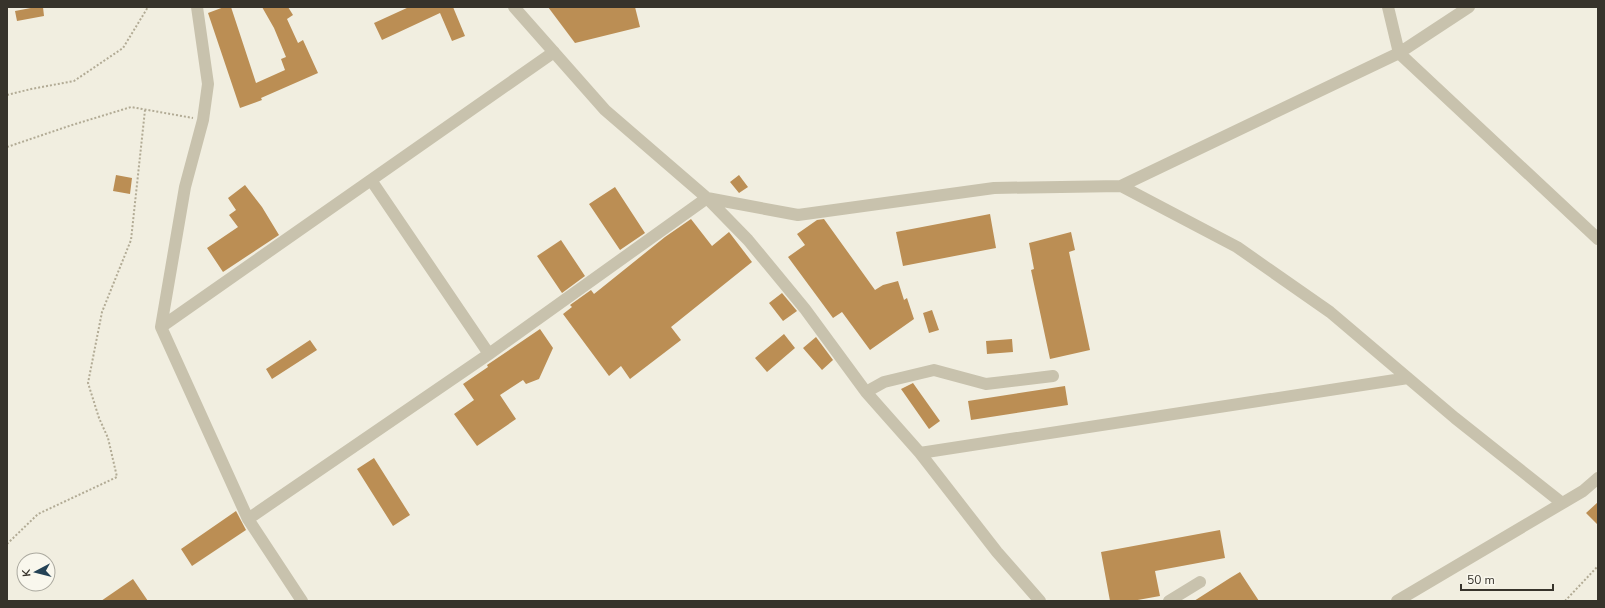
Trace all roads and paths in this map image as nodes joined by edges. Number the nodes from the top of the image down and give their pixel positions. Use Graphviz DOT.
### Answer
graph roads {
  1 [pos="148,7"];
  2 [pos="197,7"];
  3 [pos="514,7"];
  4 [pos="1388,7"];
  5 [pos="1469,7"];
  6 [pos="554,52"];
  7 [pos="1399,53"];
  8 [pos="7,95"];
  9 [pos="145,110"];
  10 [pos="203,120"];
  11 [pos="7,147"];
  12 [pos="371,180"];
  13 [pos="1121,186"];
  14 [pos="707,198"];
  15 [pos="1598,239"];
  16 [pos="161,327"];
  17 [pos="488,354"];
  18 [pos="1054,376"];
  19 [pos="1408,378"];
  20 [pos="866,392"];
  21 [pos="920,453"];
  22 [pos="1598,478"];
  23 [pos="1562,503"];
  24 [pos="248,519"];
  25 [pos="7,544"];
  26 [pos="1598,566"];
  27 [pos="1200,582"];
  28 [pos="302,601"];
  29 [pos="1040,601"];
  30 [pos="1169,601"];
  31 [pos="1397,601"];
  32 [pos="1565,601"];
  1 -- 8 [label="path"];
  2 -- 10 [label="street"];
  3 -- 6 [label="street"];
  4 -- 7 [label="street"];
  5 -- 7 [label="street"];
  6 -- 12 [label="street"];
  6 -- 14 [label="street"];
  7 -- 13 [label="street"];
  7 -- 15 [label="street"];
  9 -- 10 [label="path"];
  9 -- 11 [label="path"];
  9 -- 25 [label="path"];
  10 -- 16 [label="street"];
  12 -- 16 [label="street"];
  12 -- 17 [label="street"];
  13 -- 14 [label="street"];
  13 -- 19 [label="street"];
  14 -- 17 [label="street"];
  14 -- 20 [label="street"];
  16 -- 24 [label="street"];
  17 -- 24 [label="street"];
  18 -- 20 [label="street"];
  19 -- 21 [label="street"];
  19 -- 23 [label="street"];
  20 -- 21 [label="street"];
  21 -- 29 [label="street"];
  22 -- 23 [label="street"];
  23 -- 31 [label="street"];
  24 -- 28 [label="street"];
  26 -- 32 [label="path"];
  27 -- 30 [label="street"];
}
